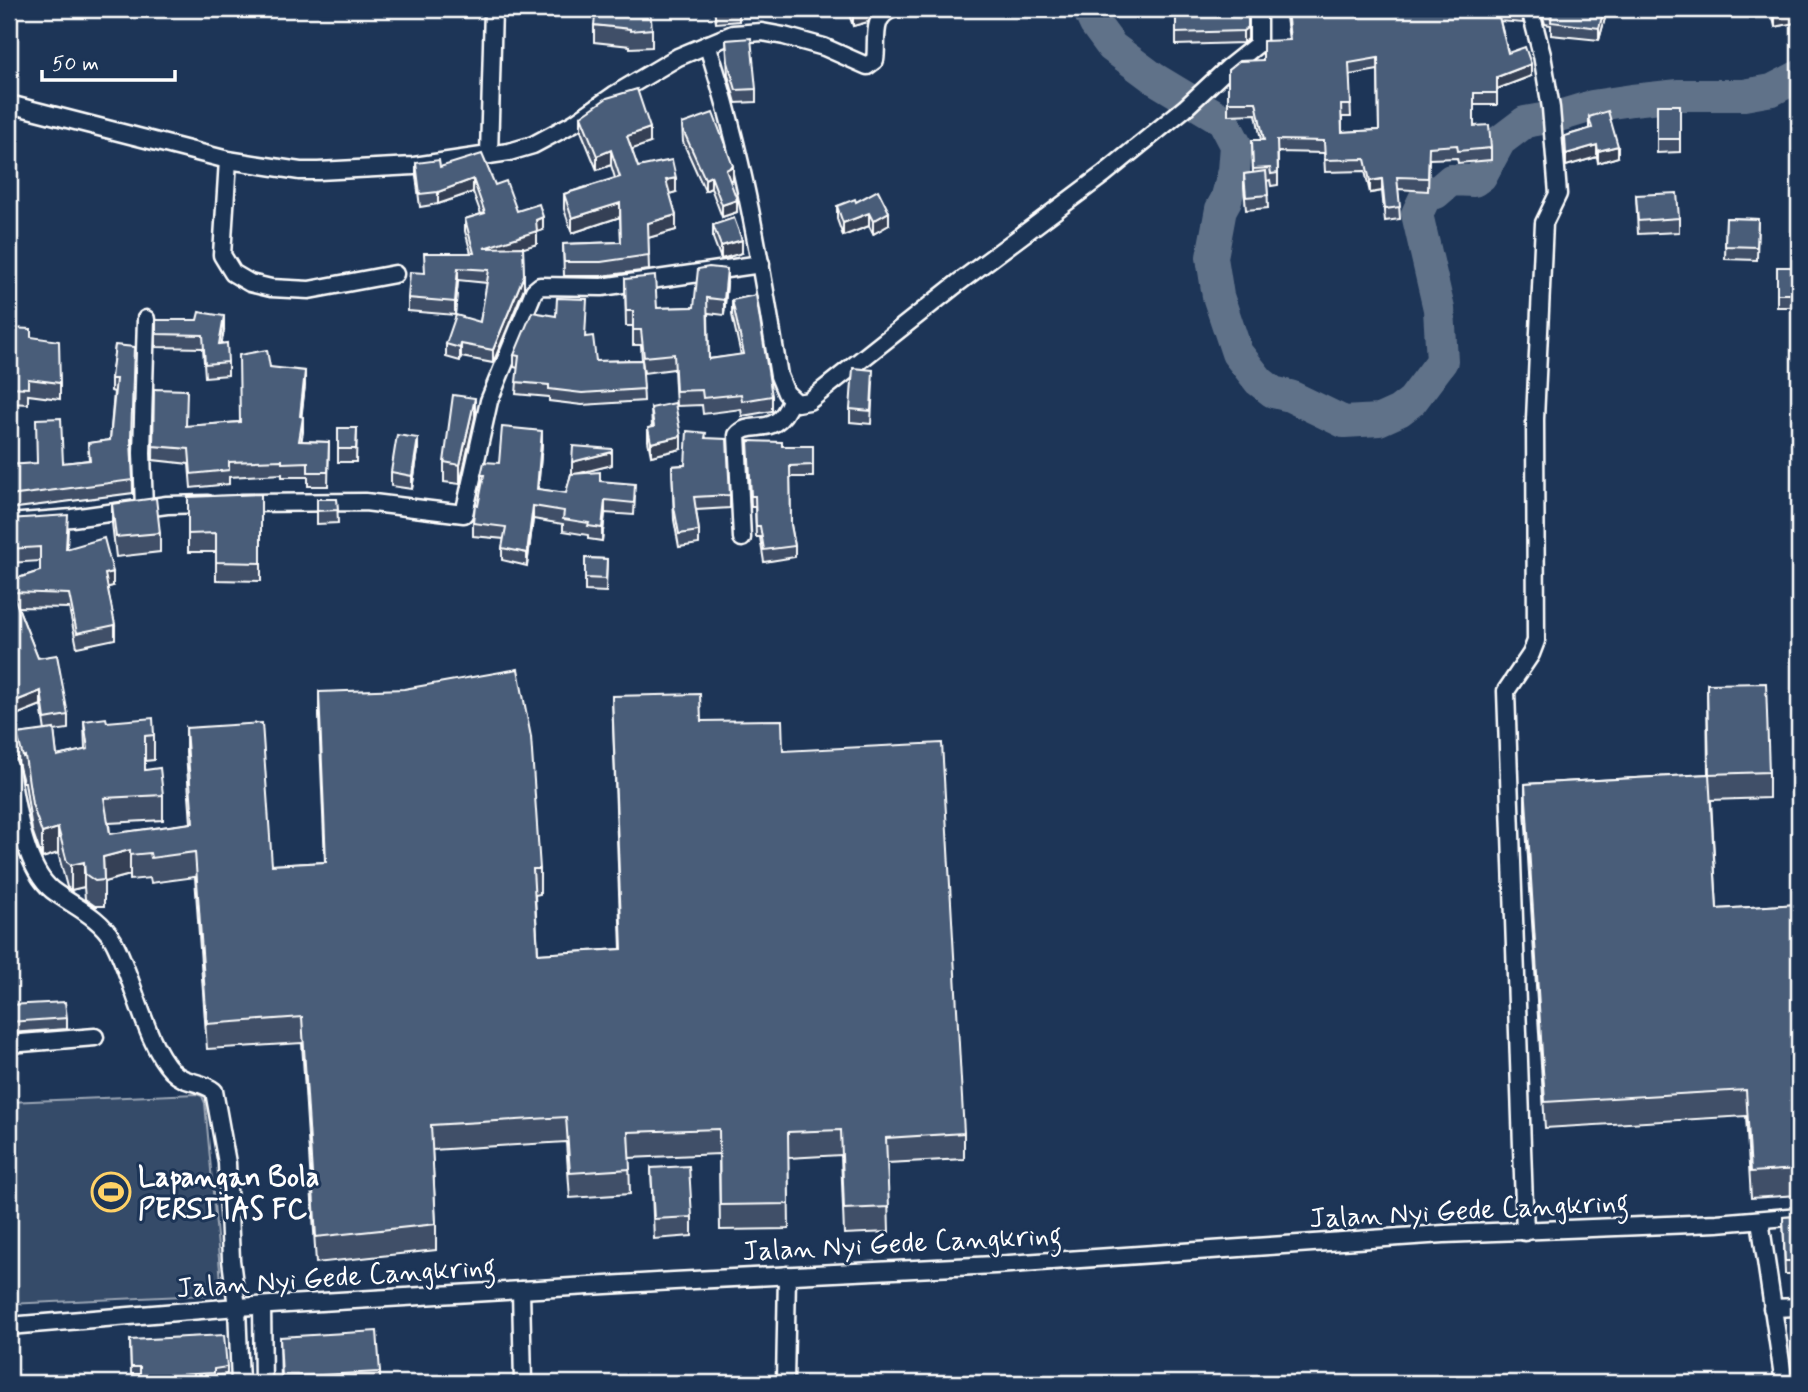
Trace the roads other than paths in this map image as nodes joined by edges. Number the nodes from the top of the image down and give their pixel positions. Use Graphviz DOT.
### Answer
graph roads {
  1 [pos="493,9"];
  2 [pos="893,9"];
  3 [pos="1258,9"];
  4 [pos="1530,9"];
  5 [pos="707,44"];
  6 [pos="9,104"];
  7 [pos="489,155"];
  8 [pos="228,160"];
  9 [pos="761,264"];
  10 [pos="395,274"];
  11 [pos="146,319"];
  12 [pos="791,400"];
  13 [pos="144,508"];
  14 [pos="9,523"];
  15 [pos="743,538"];
  16 [pos="9,766"];
  17 [pos="95,1037"];
  18 [pos="9,1044"];
  19 [pos="1799,1216"];
  20 [pos="1760,1220"];
  21 [pos="1525,1232"];
  22 [pos="787,1275"];
  23 [pos="521,1290"];
  24 [pos="262,1306"];
  25 [pos="237,1307"];
  26 [pos="1799,1307"];
  27 [pos="1772,1308"];
  28 [pos="9,1326"];
  29 [pos="240,1379"];
  30 [pos="263,1379"];
  31 [pos="523,1383"];
  32 [pos="785,1383"];
  33 [pos="1784,1383"];
  1 -- 7 [label="street"];
  2 -- 5 [label="street"];
  3 -- 12 [label="street"];
  4 -- 21 [label="street"];
  5 -- 7 [label="street"];
  5 -- 9 [label="street"];
  6 -- 8 [label="street"];
  7 -- 8 [label="street"];
  8 -- 10 [label="street"];
  9 -- 12 [label="street"];
  9 -- 13 [label="street"];
  11 -- 13 [label="street"];
  12 -- 15 [label="street"];
  13 -- 14 [label="street"];
  16 -- 25 [label="street"];
  17 -- 18 [label="street"];
  19 -- 20 [label="street, Jalan Nyi Gede Cangkring"];
  20 -- 21 [label="street, Jalan Nyi Gede Cangkring"];
  20 -- 27 [label="street"];
  21 -- 22 [label="street, Jalan Nyi Gede Cangkring"];
  22 -- 23 [label="street, Jalan Nyi Gede Cangkring"];
  22 -- 32 [label="street"];
  23 -- 24 [label="street, Jalan Nyi Gede Cangkring"];
  23 -- 31 [label="street"];
  24 -- 25 [label="street, Jalan Nyi Gede Cangkring"];
  24 -- 30 [label="street"];
  25 -- 28 [label="street, Jalan Nyi Gede Cangkring"];
  25 -- 29 [label="street"];
  26 -- 27 [label="street"];
  27 -- 33 [label="street"];
  29 -- 30 [label="street"];
}
